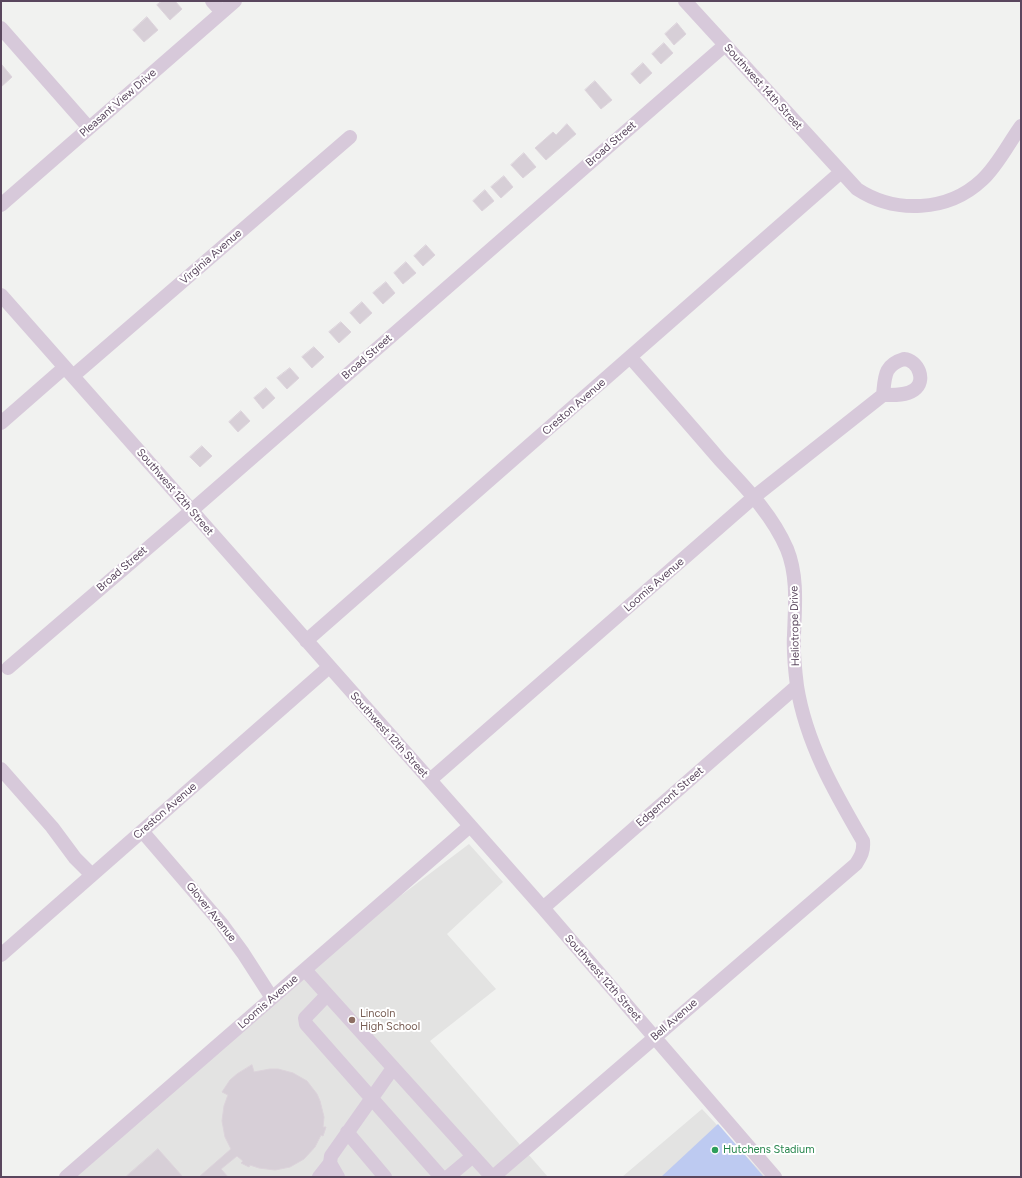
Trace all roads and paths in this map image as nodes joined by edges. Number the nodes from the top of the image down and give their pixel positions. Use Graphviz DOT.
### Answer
graph roads {
  1 [pos="212,1"];
  2 [pos="235,1"];
  3 [pos="685,1"];
  4 [pos="222,12"];
  5 [pos="1,28"];
  6 [pos="725,45"];
  7 [pos="1021,126"];
  8 [pos="89,128"];
  9 [pos="350,137"];
  10 [pos="841,172"];
  11 [pos="1,205"];
  12 [pos="1,295"];
  13 [pos="631,358"];
  14 [pos="69,372"];
  15 [pos="883,395"];
  16 [pos="1,423"];
  17 [pos="754,498"];
  18 [pos="191,511"];
  19 [pos="306,641"];
  20 [pos="329,667"];
  21 [pos="8,668"];
  22 [pos="797,686"];
  23 [pos="1,769"];
  24 [pos="430,780"];
  25 [pos="470,826"];
  26 [pos="142,831"];
  27 [pos="856,864"];
  28 [pos="92,875"];
  29 [pos="543,908"];
  30 [pos="1,955"];
  31 [pos="305,970"];
  32 [pos="327,995"];
  33 [pos="272,998"];
  34 [pos="655,1037"];
  35 [pos="393,1068"];
  36 [pos="372,1098"];
  37 [pos="347,1132"];
  38 [pos="472,1156"];
  39 [pos="330,1163"];
  40 [pos="66,1177"];
  41 [pos="319,1177"];
  42 [pos="338,1177"];
  43 [pos="385,1177"];
  44 [pos="441,1177"];
  45 [pos="448,1177"];
  46 [pos="493,1177"];
  47 [pos="775,1177"];
  1 -- 4 [label="street"];
  2 -- 4 [label="street, Pleasant View Drive"];
  3 -- 6 [label="street, Southwest 14th Street"];
  4 -- 8 [label="street, Pleasant View Drive"];
  5 -- 8 [label="street"];
  6 -- 10 [label="street, Southwest 14th Street"];
  6 -- 18 [label="street, Broad Street"];
  7 -- 10 [label="street, Southwest 14th Street"];
  8 -- 11 [label="street, Pleasant View Drive"];
  9 -- 14 [label="street, Virginia Avenue"];
  10 -- 13 [label="street, Creston Avenue"];
  12 -- 14 [label="street, Southwest 12th Street"];
  13 -- 17 [label="street, Heliotrope Drive"];
  13 -- 19 [label="street, Creston Avenue"];
  14 -- 16 [label="street, Virginia Avenue"];
  14 -- 18 [label="street, Southwest 12th Street"];
  15 -- 17 [label="street, Loomis Avenue"];
  17 -- 22 [label="street, Heliotrope Drive"];
  17 -- 24 [label="street, Loomis Avenue"];
  18 -- 19 [label="street, Southwest 12th Street"];
  18 -- 21 [label="street, Broad Street"];
  19 -- 20 [label="street, Southwest 12th Street"];
  20 -- 24 [label="street, Southwest 12th Street"];
  20 -- 26 [label="street, Creston Avenue"];
  22 -- 27 [label="street, Heliotrope Drive"];
  22 -- 29 [label="street, Edgemont Street"];
  23 -- 28 [label="street"];
  24 -- 25 [label="street, Southwest 12th Street"];
  25 -- 29 [label="street, Southwest 12th Street"];
  25 -- 31 [label="street, Loomis Avenue"];
  26 -- 28 [label="street, Creston Avenue"];
  26 -- 33 [label="street, Glover Avenue"];
  27 -- 34 [label="street, Bell Avenue"];
  28 -- 30 [label="street, Creston Avenue"];
  29 -- 34 [label="street, Southwest 12th Street"];
  31 -- 32 [label="street"];
  31 -- 33 [label="street, Loomis Avenue"];
  32 -- 35 [label="street"];
  32 -- 36 [label="street"];
  33 -- 40 [label="street, Loomis Avenue"];
  34 -- 46 [label="street, Bell Avenue"];
  34 -- 47 [label="street, Southwest 12th Street"];
  35 -- 36 [label="street"];
  35 -- 38 [label="street"];
  36 -- 37 [label="street"];
  36 -- 44 [label="street"];
  37 -- 39 [label="street"];
  37 -- 43 [label="street"];
  38 -- 45 [label="street"];
  38 -- 46 [label="street"];
  39 -- 41 [label="street"];
  39 -- 42 [label="street"];
}
